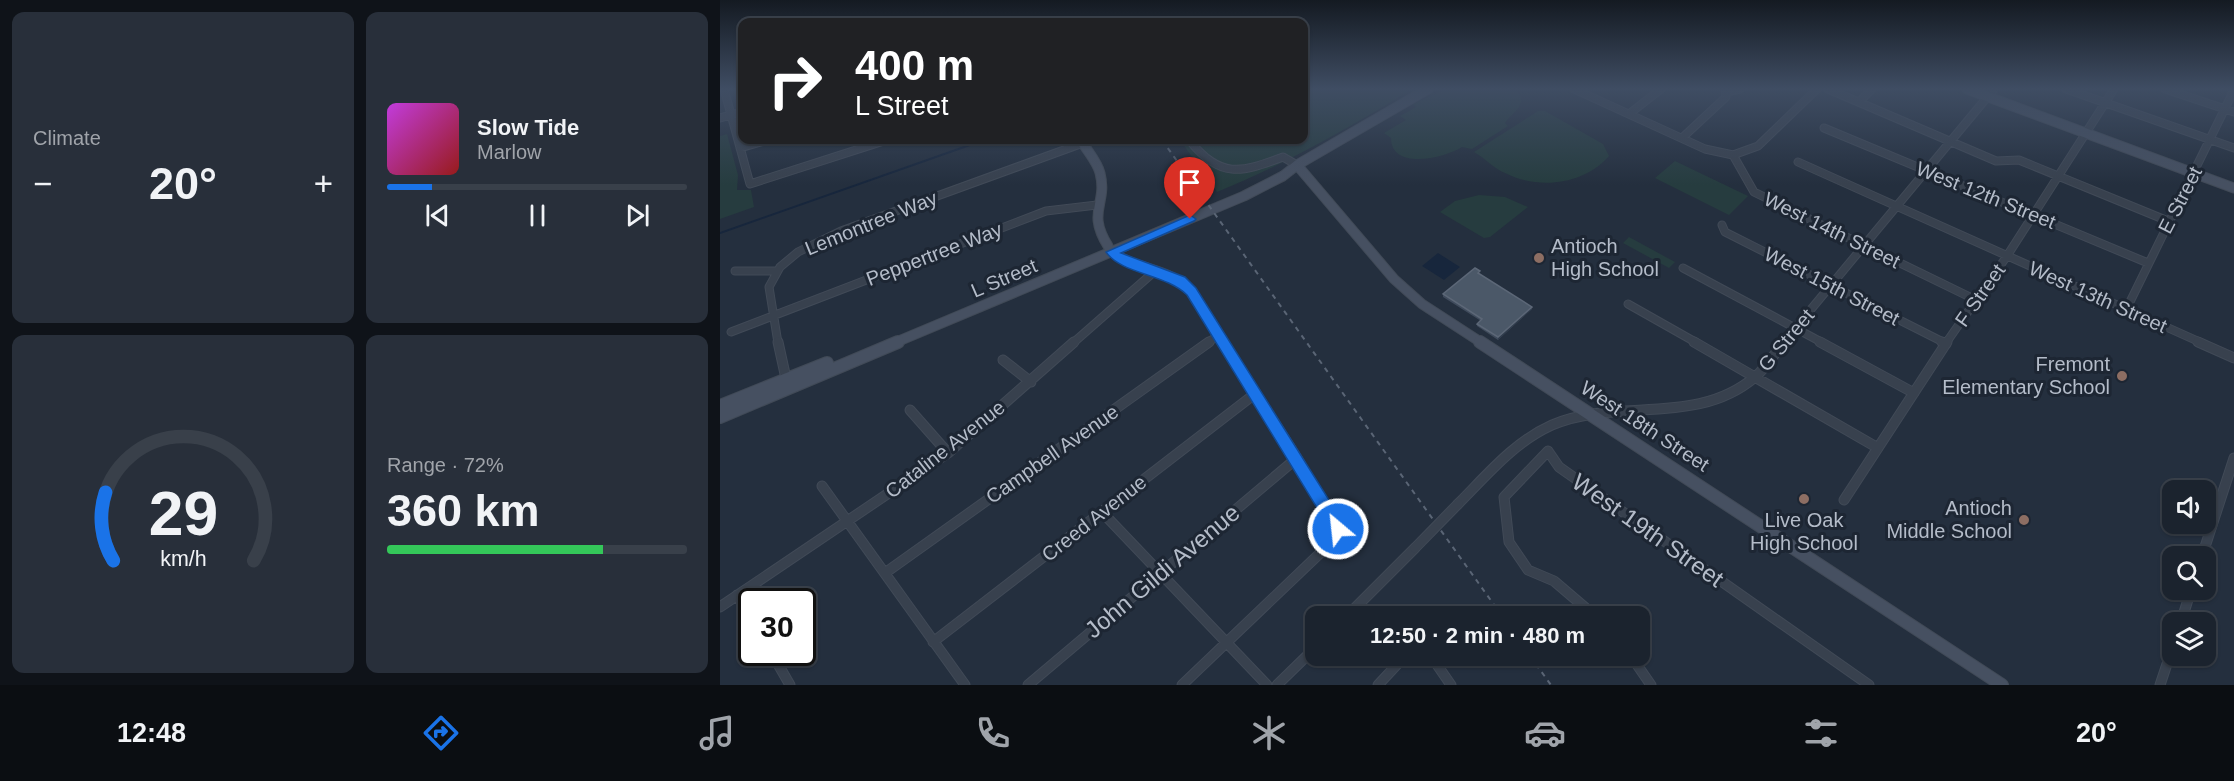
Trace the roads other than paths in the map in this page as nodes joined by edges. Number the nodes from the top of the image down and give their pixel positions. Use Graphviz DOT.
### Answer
graph roads {
  1 [pos="732,121"];
  2 [pos="1373,121"];
  3 [pos="1644,121"];
  4 [pos="1700,121"];
  5 [pos="1784,121"];
  6 [pos="1899,121"];
  7 [pos="1967,121"];
  8 [pos="2050,121"];
  9 [pos="2093,121"];
  10 [pos="2156,121"];
  11 [pos="2219,121"];
  12 [pos="1824,128"];
  13 [pos="2085,134"];
  14 [pos="1682,138"];
  15 [pos="2210,140"];
  16 [pos="738,142"];
  17 [pos="1950,142"];
  18 [pos="739,144"];
  19 [pos="754,144"];
  20 [pos="875,144"];
  21 [pos="1074,144"];
  22 [pos="1084,144"];
  23 [pos="1192,144"];
  24 [pos="740,148"];
  25 [pos="2234,148"];
  26 [pos="1733,154"];
  27 [pos="1798,162"];
  28 [pos="1297,165"];
  29 [pos="1928,171"];
  30 [pos="2193,173"];
  31 [pos="2056,176"];
  32 [pos="2234,188"];
  33 [pos="1096,205"];
  34 [pos="1898,207"];
  35 [pos="2032,214"];
  36 [pos="2168,221"];
  37 [pos="1722,225"];
  38 [pos="1864,246"];
  39 [pos="1110,249"];
  40 [pos="2007,256"];
  41 [pos="2148,263"];
  42 [pos="1683,268"];
  43 [pos="735,271"];
  44 [pos="777,271"];
  45 [pos="1155,271"];
  46 [pos="1832,286"];
  47 [pos="1976,300"];
  48 [pos="1628,304"];
  49 [pos="2126,310"];
  50 [pos="774,315"];
  51 [pos="1796,329"];
  52 [pos="731,332"];
  53 [pos="1220,335"];
  54 [pos="1946,344"];
  55 [pos="2234,358"];
  56 [pos="1003,360"];
  57 [pos="1755,377"];
  58 [pos="1031,382"];
  59 [pos="787,383"];
  60 [pos="1256,393"];
  61 [pos="1914,393"];
  62 [pos="744,396"];
  63 [pos="720,406"];
  64 [pos="910,410"];
  65 [pos="720,411"];
  66 [pos="1590,413"];
  67 [pos="720,417"];
  68 [pos="1878,448"];
  69 [pos="948,453"];
  70 [pos="1297,458"];
  71 [pos="2234,458"];
  72 [pos="822,486"];
  73 [pos="1844,500"];
  74 [pos="1102,512"];
  75 [pos="847,523"];
  76 [pos="2205,546"];
  77 [pos="885,573"];
  78 [pos="1160,574"];
  79 [pos="737,595"];
  80 [pos="1357,606"];
  81 [pos="1583,606"];
  82 [pos="720,607"];
  83 [pos="933,642"];
  84 [pos="1226,643"];
  85 [pos="1305,658"];
  86 [pos="779,666"];
  87 [pos="1396,666"];
  88 [pos="1438,666"];
  89 [pos="1638,666"];
  90 [pos="2168,666"];
  91 [pos="2163,684"];
  92 [pos="790,685"];
  93 [pos="965,685"];
  94 [pos="1028,685"];
  95 [pos="1182,685"];
  96 [pos="1267,685"];
  97 [pos="1277,685"];
  98 [pos="1378,685"];
  99 [pos="1451,685"];
  100 [pos="1651,685"];
  101 [pos="1869,685"];
  102 [pos="2002,685"];
  1 -- 16 [label="street"];
  2 -- 28 [label="main road, L Street"];
  3 -- 14 [label="street"];
  4 -- 14 [label="street"];
  5 -- 26 [label="street"];
  6 -- 17 [label="street"];
  7 -- 17 [label="street, G Street"];
  8 -- 13 [label="main road"];
  9 -- 13 [label="street, F Street"];
  10 -- 15 [label="street"];
  11 -- 15 [label="street, E Street"];
  12 -- 29 [label="street, West 12th Street"];
  13 -- 30 [label="main road"];
  13 -- 31 [label="street, F Street"];
  14 -- 26 [label="street"];
  15 -- 25 [label="street"];
  15 -- 30 [label="street, E Street"];
  17 -- 29 [label="street, G Street"];
  17 -- 31 [label="street"];
  18 -- 24 [label="street"];
  19 -- 24 [label="street"];
  20 -- 24 [label="street"];
  21 -- 44 [label="street, Lemontree Way"];
  22 -- 33 [label="main road"];
  23 -- 28 [label="street"];
  26 -- 38 [label="street, West 14th Street"];
  27 -- 34 [label="street, West 13th Street"];
  28 -- 39 [label="main road, L Street"];
  28 -- 66 [label="main road, West 18th Street"];
  29 -- 34 [label="street, G Street"];
  29 -- 35 [label="street, West 12th Street"];
  30 -- 32 [label="main road"];
  30 -- 36 [label="street, E Street"];
  31 -- 35 [label="street, F Street"];
  31 -- 36 [label="street"];
  33 -- 39 [label="main road"];
  33 -- 50 [label="street, Peppertree Way"];
  34 -- 38 [label="street, G Street"];
  34 -- 40 [label="street, West 13th Street"];
  35 -- 40 [label="street, F Street"];
  35 -- 41 [label="street, West 12th Street"];
  36 -- 41 [label="street, E Street"];
  37 -- 46 [label="street, West 15th Street"];
  38 -- 46 [label="street, G Street"];
  38 -- 47 [label="street, West 14th Street"];
  39 -- 45 [label="street"];
  39 -- 59 [label="main road, L Street"];
  40 -- 47 [label="street, F Street"];
  40 -- 49 [label="street, West 13th Street"];
  41 -- 49 [label="street, E Street"];
  42 -- 51 [label="street"];
  43 -- 44 [label="street"];
  44 -- 50 [label="street"];
  45 -- 53 [label="street"];
  45 -- 58 [label="street, Cataline Avenue"];
  46 -- 51 [label="street, G Street"];
  46 -- 54 [label="street, West 15th Street"];
  47 -- 54 [label="street, F Street"];
  48 -- 57 [label="street"];
  49 -- 55 [label="street, West 13th Street"];
  50 -- 52 [label="street, Peppertree Way"];
  50 -- 59 [label="street"];
  51 -- 57 [label="street, G Street"];
  51 -- 61 [label="street"];
  53 -- 60 [label="street"];
  53 -- 77 [label="street, Campbell Avenue"];
  54 -- 61 [label="street, F Street"];
  56 -- 58 [label="street"];
  57 -- 66 [label="street, G Street"];
  57 -- 68 [label="street"];
  58 -- 69 [label="street, Cataline Avenue"];
  59 -- 62 [label="main road, L Street"];
  59 -- 67 [label="main road, L Street"];
  60 -- 70 [label="street"];
  60 -- 74 [label="street, Creed Avenue"];
  61 -- 68 [label="street, F Street"];
  62 -- 63 [label="main road, L Street"];
  62 -- 65 [label="main road"];
  64 -- 69 [label="street"];
  66 -- 80 [label="street, G Street, bridge"];
  66 -- 102 [label="main road, West 18th Street"];
  68 -- 73 [label="street, F Street"];
  69 -- 75 [label="street, Cataline Avenue"];
  70 -- 78 [label="street, John Gildi Avenue"];
  70 -- 84 [label="street"];
  71 -- 76 [label="street"];
  72 -- 75 [label="street"];
  74 -- 78 [label="street"];
  74 -- 83 [label="street, Creed Avenue"];
  75 -- 77 [label="street"];
  75 -- 79 [label="street, Cataline Avenue"];
  77 -- 83 [label="street"];
  78 -- 84 [label="street"];
  78 -- 94 [label="street, John Gildi Avenue"];
  79 -- 82 [label="street, Cataline Avenue"];
  81 -- 101 [label="street, West 19th Street"];
  83 -- 93 [label="street"];
  84 -- 95 [label="street"];
  84 -- 96 [label="street"];
  85 -- 97 [label="street"];
  86 -- 92 [label="street"];
  87 -- 98 [label="street"];
  88 -- 99 [label="street"];
  89 -- 100 [label="street"];
  90 -- 91 [label="street"];
}
